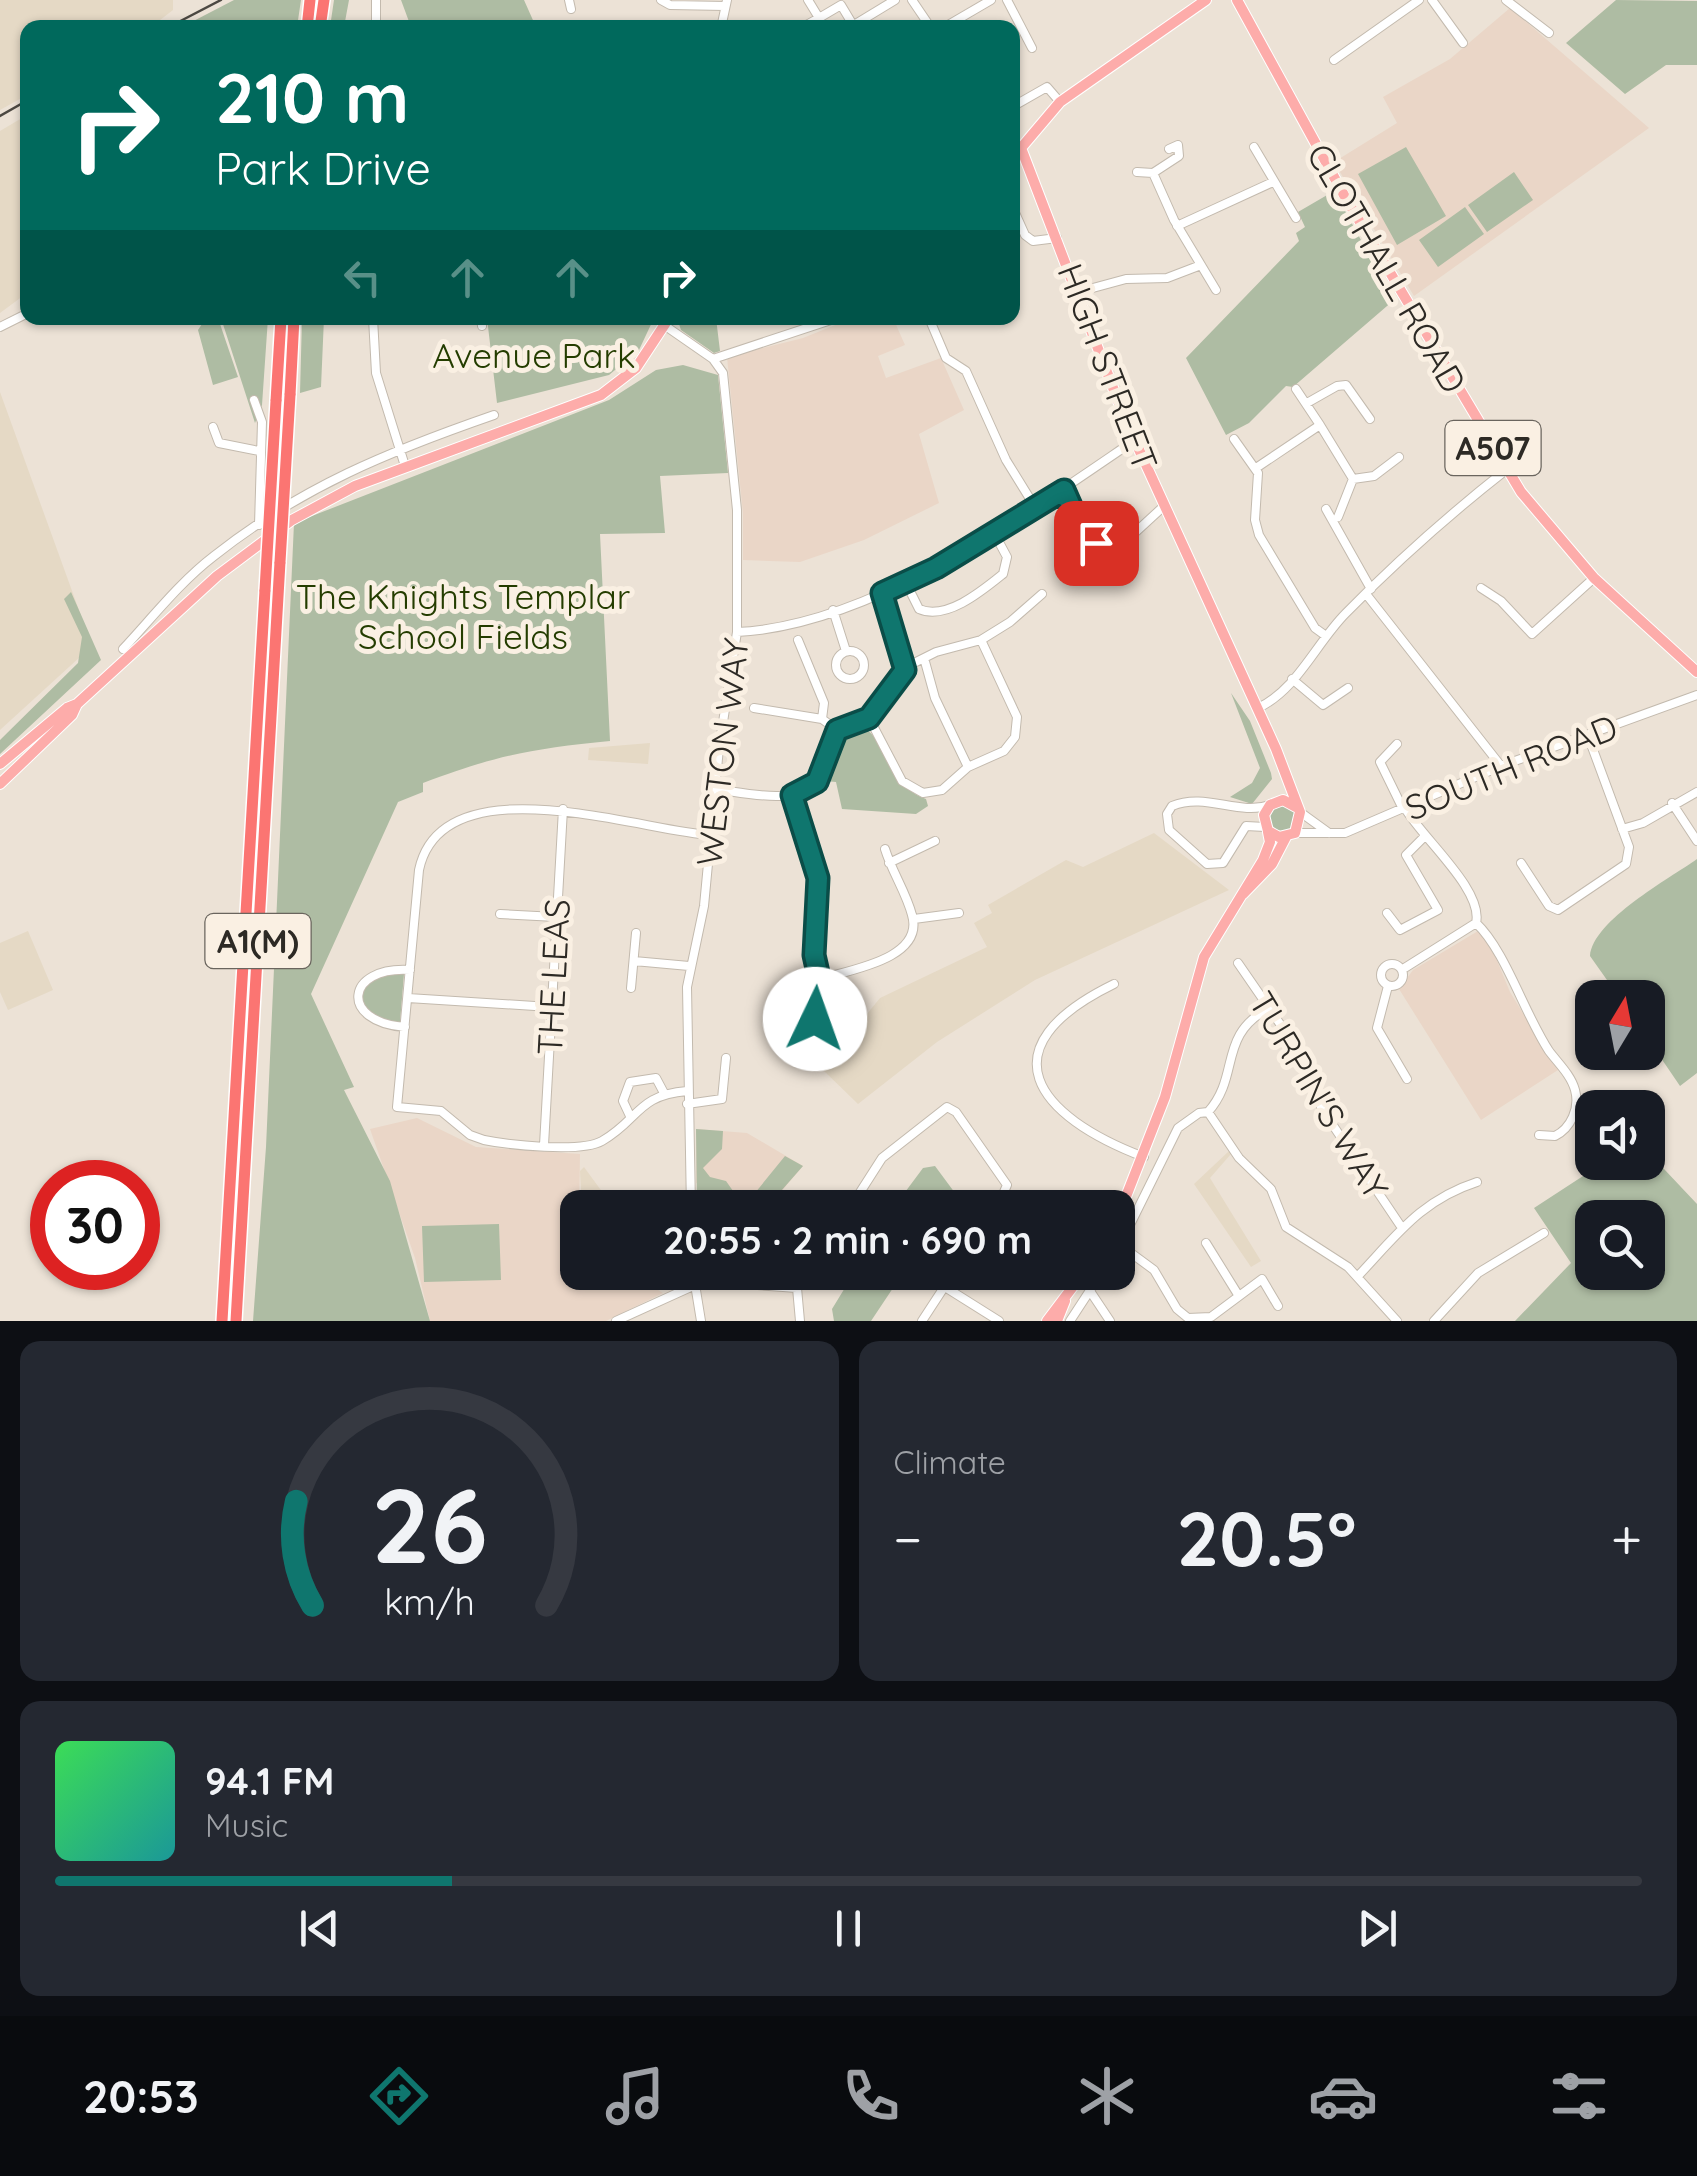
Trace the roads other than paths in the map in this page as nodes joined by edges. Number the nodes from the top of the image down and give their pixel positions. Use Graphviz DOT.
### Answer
graph roads {
  1 [pos="660,0"];
  2 [pos="808,0"];
  3 [pos="895,0"];
  4 [pos="991,0"];
  5 [pos="1206,0"];
  6 [pos="1418,0"];
  7 [pos="1432,0"];
  8 [pos="726,3"];
  9 [pos="1241,3"];
  10 [pos="1509,3"];
  11 [pos="820,18"];
  12 [pos="816,20"];
  13 [pos="848,20"];
  14 [pos="861,20"];
  15 [pos="957,20"];
  16 [pos="1020,26"];
  17 [pos="1549,33"];
  18 [pos="1462,43"];
  19 [pos="1032,48"];
  20 [pos="1334,60"];
  21 [pos="1020,102"];
  22 [pos="1060,102"];
  23 [pos="1020,146"];
  24 [pos="1254,146"];
  25 [pos="1169,149"];
  26 [pos="1020,155"];
  27 [pos="1137,172"];
  28 [pos="1153,172"];
  29 [pos="1273,182"];
  30 [pos="1296,218"];
  31 [pos="1020,224"];
  32 [pos="1177,226"];
  33 [pos="1058,238"];
  34 [pos="1201,265"];
  35 [pos="1216,290"];
  36 [pos="1078,292"];
  37 [pos="281,325"];
  38 [pos="294,325"];
  39 [pos="373,325"];
  40 [pos="663,325"];
  41 [pos="671,325"];
  42 [pos="817,325"];
  43 [pos="932,325"];
  44 [pos="713,359"];
  45 [pos="1296,389"];
  46 [pos="254,400"];
  47 [pos="1307,403"];
  48 [pos="494,415"];
  49 [pos="1370,419"];
  50 [pos="1320,425"];
  51 [pos="212,427"];
  52 [pos="1135,440"];
  53 [pos="1234,440"];
  54 [pos="398,448"];
  55 [pos="259,451"];
  56 [pos="1399,458"];
  57 [pos="405,466"];
  58 [pos="1256,468"];
  59 [pos="1506,470"];
  60 [pos="1353,479"];
  61 [pos="1064,490"];
  62 [pos="1164,506"];
  63 [pos="1035,508"];
  64 [pos="1326,509"];
  65 [pos="1338,518"];
  66 [pos="260,524"];
  67 [pos="994,531"];
  68 [pos="1098,548"];
  69 [pos="1102,562"];
  70 [pos="206,563"];
  71 [pos="218,576"];
  72 [pos="1594,578"];
  73 [pos="906,583"];
  74 [pos="1481,588"];
  75 [pos="1368,592"];
  76 [pos="882,593"];
  77 [pos="1042,594"];
  78 [pos="833,610"];
  79 [pos="738,632"];
  80 [pos="1326,636"];
  81 [pos="798,640"];
  82 [pos="981,640"];
  83 [pos="123,649"];
  84 [pos="846,651"];
  85 [pos="1678,653"];
  86 [pos="924,658"];
  87 [pos="1697,659"];
  88 [pos="905,670"];
  89 [pos="1697,672"];
  90 [pos="1292,679"];
  91 [pos="1348,688"];
  92 [pos="1695,693"];
  93 [pos="78,704"];
  94 [pos="754,708"];
  95 [pos="1258,708"];
  96 [pos="869,718"];
  97 [pos="822,719"];
  98 [pos="837,730"];
  99 [pos="1588,736"];
  100 [pos="1396,744"];
  101 [pos="0,764"];
  102 [pos="1281,764"];
  103 [pos="1501,766"];
  104 [pos="968,767"];
  105 [pos="0,784"];
  106 [pos="714,789"];
  107 [pos="1697,792"];
  108 [pos="792,795"];
  109 [pos="1672,802"];
  110 [pos="1273,803"];
  111 [pos="563,809"];
  112 [pos="1298,809"];
  113 [pos="1404,809"];
  114 [pos="1267,829"];
  115 [pos="1622,830"];
  116 [pos="1329,833"];
  117 [pos="710,835"];
  118 [pos="1290,835"];
  119 [pos="1424,838"];
  120 [pos="1697,841"];
  121 [pos="935,842"];
  122 [pos="886,849"];
  123 [pos="1521,862"];
  124 [pos="889,863"];
  125 [pos="1243,894"];
  126 [pos="959,912"];
  127 [pos="1387,913"];
  128 [pos="500,914"];
  129 [pos="556,917"];
  130 [pos="914,919"];
  131 [pos="1476,923"];
  132 [pos="636,934"];
  133 [pos="634,961"];
  134 [pos="1238,963"];
  135 [pos="689,966"];
  136 [pos="1402,969"];
  137 [pos="410,970"];
  138 [pos="820,979"];
  139 [pos="1114,984"];
  140 [pos="1388,986"];
  141 [pos="631,988"];
  142 [pos="408,998"];
  143 [pos="550,1008"];
  144 [pos="1269,1008"];
  145 [pos="405,1027"];
  146 [pos="778,1042"];
  147 [pos="726,1058"];
  148 [pos="1407,1079"];
  149 [pos="687,1092"];
  150 [pos="664,1093"];
  151 [pos="687,1104"];
  152 [pos="1208,1112"];
  153 [pos="630,1116"];
  154 [pos="1539,1135"];
  155 [pos="1149,1142"];
  156 [pos="544,1145"];
  157 [pos="1166,1150"];
  158 [pos="1144,1157"];
  159 [pos="1477,1182"];
  160 [pos="690,1190"];
  161 [pos="862,1190"];
  162 [pos="1007,1190"];
  163 [pos="1130,1190"];
  164 [pos="1135,1220"];
  165 [pos="1400,1226"];
  166 [pos="1544,1233"];
  167 [pos="1206,1243"];
  168 [pos="1135,1258"];
  169 [pos="1358,1276"];
  170 [pos="681,1290"];
  171 [pos="695,1290"];
  172 [pos="796,1290"];
  173 [pos="943,1290"];
  174 [pos="950,1290"];
  175 [pos="1072,1290"];
  176 [pos="1090,1291"];
  177 [pos="1237,1294"];
  178 [pos="1065,1300"];
  179 [pos="1278,1306"];
  180 [pos="222,1321"];
  181 [pos="236,1321"];
  182 [pos="616,1321"];
  183 [pos="700,1321"];
  184 [pos="800,1321"];
  185 [pos="922,1321"];
  186 [pos="999,1321"];
  187 [pos="1047,1321"];
  188 [pos="1057,1321"];
  189 [pos="1070,1321"];
  190 [pos="1110,1321"];
  191 [pos="1397,1321"];
  192 [pos="1434,1321"];
  1 -- 8 [label="street"];
  2 -- 11 [label="street"];
  3 -- 14 [label="street"];
  4 -- 15 [label="street"];
  5 -- 22 [label="main road"];
  6 -- 20 [label="street"];
  7 -- 18 [label="street"];
  9 -- 59 [label="main road, CLOTHALL ROAD / A507"];
  10 -- 17 [label="street"];
  11 -- 12 [label="street"];
  11 -- 13 [label="street"];
  16 -- 19 [label="street"];
  21 -- 22 [label="street"];
  22 -- 23 [label="main road"];
  24 -- 29 [label="street"];
  25 -- 28 [label="street"];
  26 -- 33 [label="main road, HIGH STREET"];
  27 -- 28 [label="street"];
  28 -- 32 [label="street"];
  29 -- 30 [label="street"];
  29 -- 32 [label="street"];
  31 -- 33 [label="street"];
  32 -- 34 [label="street"];
  33 -- 36 [label="main road, HIGH STREET"];
  34 -- 35 [label="street"];
  34 -- 36 [label="street"];
  36 -- 52 [label="main road, HIGH STREET"];
  37 -- 180 [label="highway, A1(M), bridge"];
  38 -- 181 [label="highway, A1(M), bridge"];
  39 -- 54 [label="street"];
  40 -- 57 [label="main road"];
  41 -- 44 [label="street"];
  42 -- 44 [label="street"];
  43 -- 63 [label="street"];
  44 -- 79 [label="street, WESTON WAY"];
  45 -- 47 [label="street"];
  46 -- 55 [label="street"];
  47 -- 49 [label="street"];
  47 -- 50 [label="street"];
  48 -- 54 [label="street"];
  50 -- 58 [label="street"];
  50 -- 60 [label="street"];
  51 -- 55 [label="street"];
  52 -- 61 [label="street"];
  52 -- 62 [label="main road, HIGH STREET"];
  53 -- 58 [label="street"];
  54 -- 57 [label="street"];
  54 -- 66 [label="street"];
  55 -- 66 [label="street"];
  56 -- 60 [label="street"];
  57 -- 71 [label="main road"];
  58 -- 80 [label="street"];
  59 -- 72 [label="main road, CLOTHALL ROAD / A507"];
  59 -- 75 [label="street"];
  60 -- 65 [label="street"];
  61 -- 63 [label="street"];
  61 -- 68 [label="street"];
  62 -- 69 [label="street"];
  62 -- 95 [label="main road, HIGH STREET"];
  63 -- 67 [label="street"];
  64 -- 75 [label="street"];
  66 -- 70 [label="street"];
  67 -- 73 [label="street"];
  67 -- 73 [label="street"];
  70 -- 71 [label="street"];
  70 -- 83 [label="street"];
  71 -- 93 [label="main road"];
  72 -- 74 [label="street"];
  72 -- 85 [label="main road, CLOTHALL ROAD / A507"];
  73 -- 76 [label="street"];
  75 -- 80 [label="street"];
  75 -- 103 [label="street"];
  76 -- 78 [label="street"];
  76 -- 88 [label="street"];
  77 -- 82 [label="street"];
  78 -- 79 [label="street"];
  78 -- 84 [label="street"];
  79 -- 106 [label="street, WESTON WAY"];
  80 -- 90 [label="street"];
  81 -- 97 [label="street"];
  82 -- 86 [label="street"];
  82 -- 104 [label="street"];
  85 -- 87 [label="main road, CLOTHALL ROAD / A507"];
  85 -- 89 [label="main road, CLOTHALL ROAD / A507"];
  86 -- 88 [label="street"];
  86 -- 104 [label="street"];
  88 -- 96 [label="street"];
  90 -- 91 [label="street"];
  90 -- 95 [label="street"];
  92 -- 99 [label="street, SOUTH ROAD"];
  93 -- 101 [label="main road"];
  93 -- 105 [label="main road"];
  94 -- 97 [label="street"];
  95 -- 102 [label="main road, HIGH STREET"];
  96 -- 98 [label="street"];
  96 -- 104 [label="street"];
  97 -- 98 [label="street"];
  98 -- 108 [label="street"];
  99 -- 103 [label="street, SOUTH ROAD"];
  99 -- 115 [label="street"];
  100 -- 113 [label="street"];
  102 -- 110 [label="main road, HIGH STREET"];
  102 -- 112 [label="main road, HIGH STREET"];
  103 -- 113 [label="street, SOUTH ROAD"];
  106 -- 108 [label="street"];
  106 -- 117 [label="street, WESTON WAY"];
  107 -- 109 [label="street"];
  108 -- 138 [label="street"];
  109 -- 115 [label="street"];
  109 -- 120 [label="street"];
  110 -- 112 [label="main road"];
  110 -- 114 [label="main road, HIGH STREET"];
  110 -- 114 [label="street"];
  111 -- 117 [label="street"];
  111 -- 129 [label="street, THE LEAS"];
  111 -- 137 [label="street"];
  112 -- 116 [label="street"];
  112 -- 118 [label="main road"];
  113 -- 116 [label="street, SOUTH ROAD"];
  113 -- 119 [label="street"];
  114 -- 118 [label="main road"];
  114 -- 125 [label="main road, HIGH STREET"];
  115 -- 123 [label="street"];
  116 -- 118 [label="street, SOUTH ROAD"];
  117 -- 135 [label="street, WESTON WAY"];
  118 -- 125 [label="main road"];
  119 -- 127 [label="street"];
  119 -- 131 [label="street"];
  121 -- 124 [label="street"];
  122 -- 124 [label="street"];
  124 -- 130 [label="street"];
  125 -- 155 [label="main road"];
  126 -- 130 [label="street"];
  128 -- 129 [label="street"];
  129 -- 143 [label="street, THE LEAS"];
  130 -- 138 [label="street"];
  131 -- 136 [label="street"];
  131 -- 154 [label="street"];
  132 -- 133 [label="street"];
  133 -- 135 [label="street"];
  133 -- 141 [label="street"];
  134 -- 144 [label="street, TURPIN'S WAY"];
  135 -- 149 [label="street, WESTON WAY"];
  136 -- 140 [label="street"];
  136 -- 140 [label="street"];
  137 -- 142 [label="street"];
  137 -- 145 [label="street"];
  138 -- 146 [label="street"];
  139 -- 158 [label="street"];
  140 -- 148 [label="street"];
  142 -- 143 [label="street"];
  142 -- 145 [label="street"];
  143 -- 156 [label="street, THE LEAS"];
  144 -- 152 [label="street"];
  144 -- 165 [label="street, TURPIN'S WAY"];
  145 -- 156 [label="street"];
  147 -- 151 [label="street"];
  149 -- 150 [label="street"];
  149 -- 151 [label="street, WESTON WAY"];
  150 -- 153 [label="street"];
  150 -- 153 [label="street"];
  151 -- 160 [label="street, WESTON WAY"];
  152 -- 157 [label="street"];
  152 -- 169 [label="street"];
  153 -- 156 [label="street"];
  155 -- 157 [label="street"];
  155 -- 158 [label="main road"];
  157 -- 164 [label="street"];
  158 -- 163 [label="main road"];
  159 -- 165 [label="street"];
  161 -- 162 [label="street"];
  165 -- 169 [label="street"];
  166 -- 192 [label="street"];
  167 -- 177 [label="street"];
  168 -- 177 [label="street"];
  169 -- 191 [label="street"];
  170 -- 182 [label="street"];
  171 -- 183 [label="street"];
  172 -- 184 [label="street"];
  173 -- 185 [label="street"];
  174 -- 186 [label="street"];
  175 -- 178 [label="main road"];
  176 -- 189 [label="street"];
  176 -- 190 [label="street"];
  177 -- 179 [label="street"];
  178 -- 187 [label="main road"];
  178 -- 188 [label="main road"];
}
